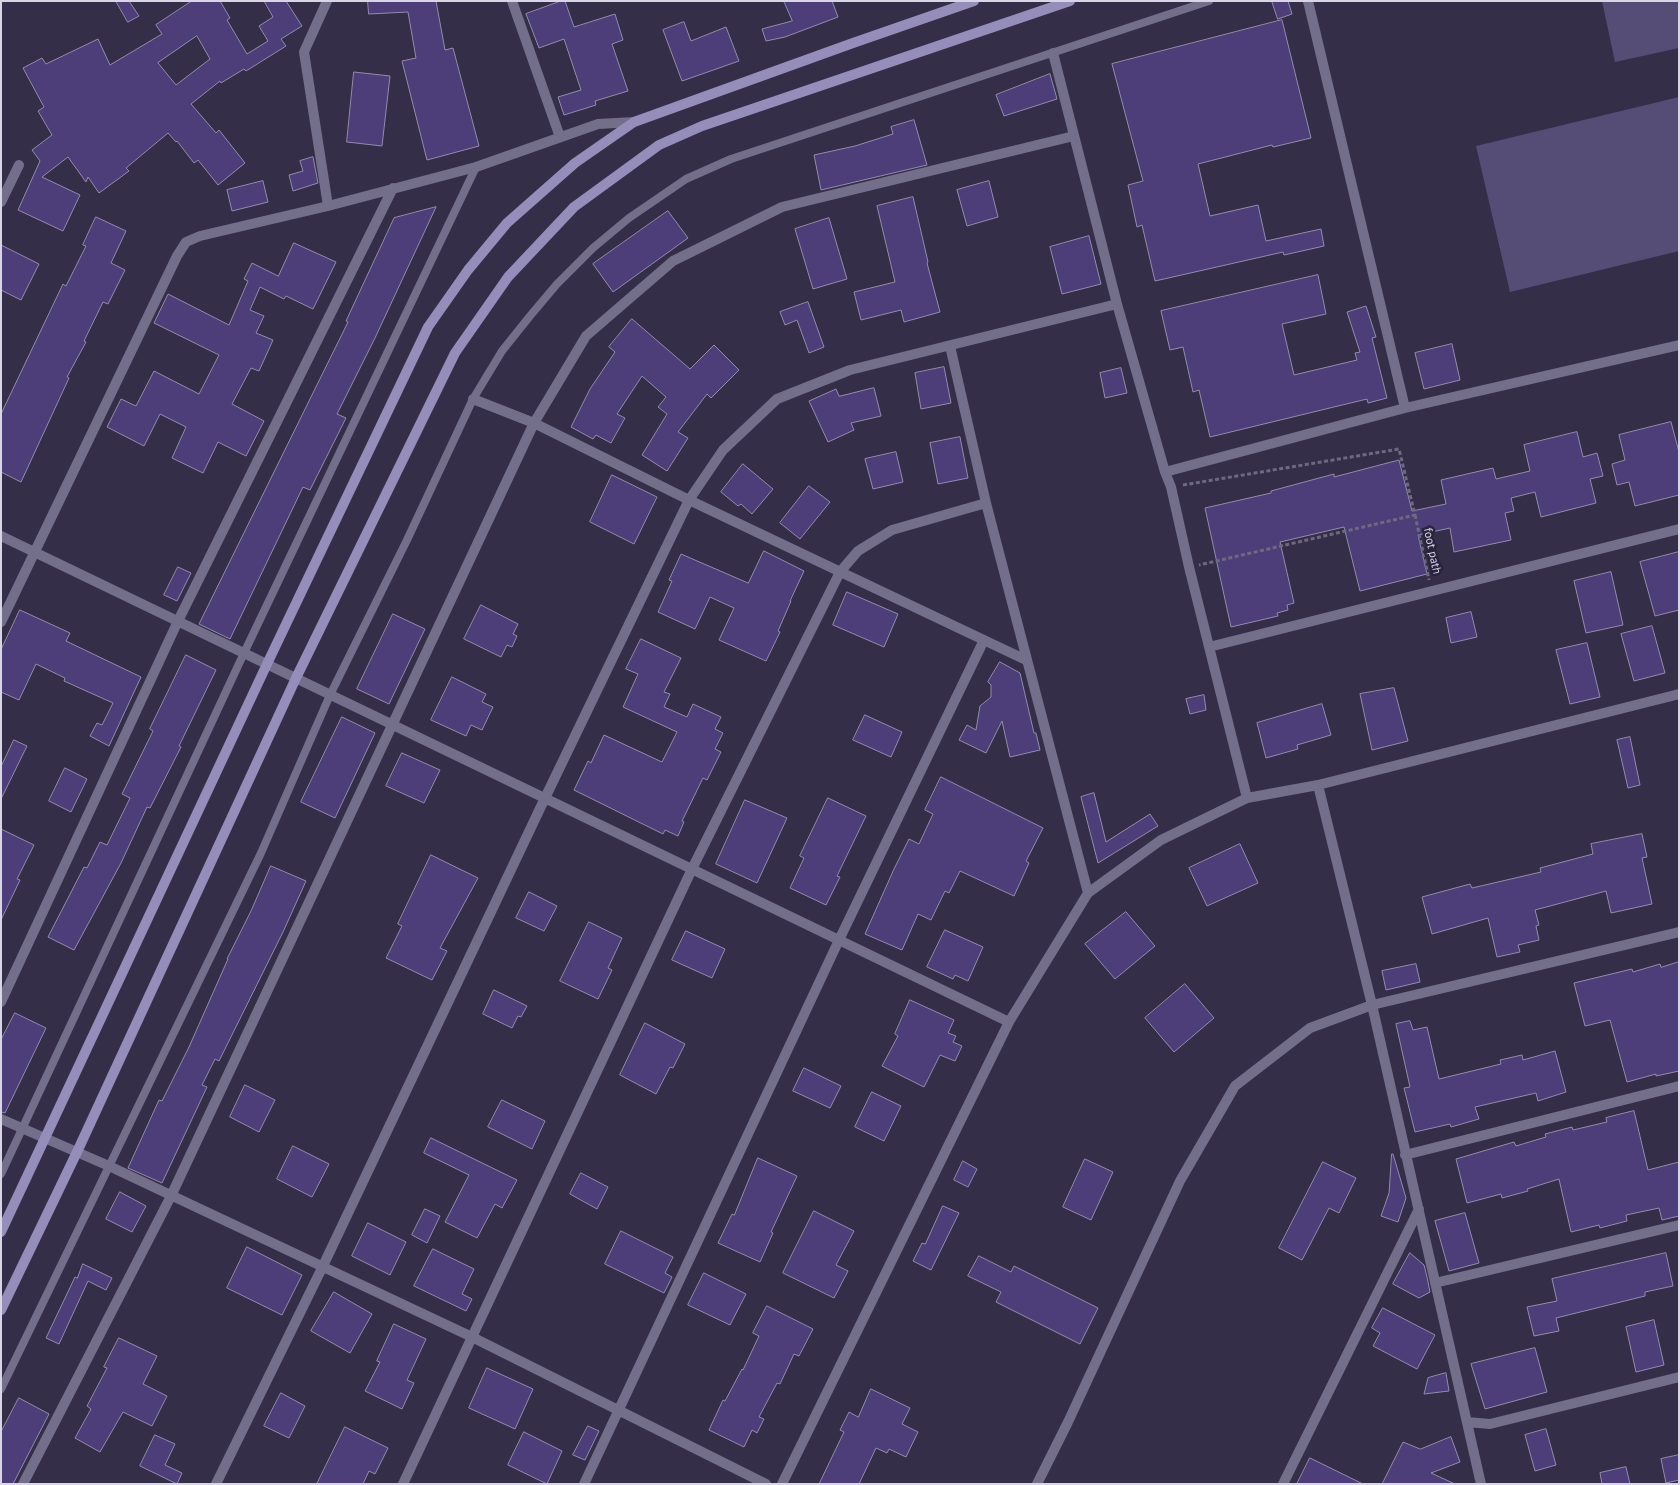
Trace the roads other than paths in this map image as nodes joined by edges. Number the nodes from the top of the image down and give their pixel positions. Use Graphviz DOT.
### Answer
graph roads {
  1 [pos="327,1"];
  2 [pos="512,1"];
  3 [pos="974,1"];
  4 [pos="1070,1"];
  5 [pos="1209,1"];
  6 [pos="1308,1"];
  7 [pos="1053,53"];
  8 [pos="634,122"];
  9 [pos="1074,136"];
  10 [pos="560,137"];
  11 [pos="19,165"];
  12 [pos="476,166"];
  13 [pos="393,188"];
  14 [pos="1,202"];
  15 [pos="328,206"];
  16 [pos="1118,304"];
  17 [pos="1679,345"];
  18 [pos="950,346"];
  19 [pos="473,400"];
  20 [pos="1405,408"];
  21 [pos="534,423"];
  22 [pos="1165,472"];
  23 [pos="689,500"];
  24 [pos="986,503"];
  25 [pos="1679,530"];
  26 [pos="1,536"];
  27 [pos="35,552"];
  28 [pos="840,572"];
  29 [pos="178,621"];
  30 [pos="1,622"];
  31 [pos="984,640"];
  32 [pos="1209,647"];
  33 [pos="244,653"];
  34 [pos="1026,660"];
  35 [pos="267,664"];
  36 [pos="296,678"];
  37 [pos="330,694"];
  38 [pos="1679,694"];
  39 [pos="392,724"];
  40 [pos="1318,785"];
  41 [pos="545,798"];
  42 [pos="1247,798"];
  43 [pos="692,870"];
  44 [pos="1088,893"];
  45 [pos="1679,932"];
  46 [pos="839,940"];
  47 [pos="1,1002"];
  48 [pos="1372,1005"];
  49 [pos="1009,1022"];
  50 [pos="1679,1086"];
  51 [pos="1,1119"];
  52 [pos="23,1129"];
  53 [pos="46,1139"];
  54 [pos="77,1152"];
  55 [pos="1405,1155"];
  56 [pos="109,1166"];
  57 [pos="1,1174"];
  58 [pos="171,1196"];
  59 [pos="1419,1209"];
  60 [pos="1679,1225"];
  61 [pos="1,1232"];
  62 [pos="322,1268"];
  63 [pos="1435,1283"];
  64 [pos="1,1310"];
  65 [pos="472,1338"];
  66 [pos="1679,1377"];
  67 [pos="1,1388"];
  68 [pos="619,1409"];
  69 [pos="1467,1422"];
  70 [pos="23,1484"];
  71 [pos="216,1484"];
  72 [pos="402,1484"];
  73 [pos="584,1484"];
  74 [pos="766,1484"];
  75 [pos="782,1484"];
  76 [pos="1037,1484"];
  77 [pos="1283,1484"];
  78 [pos="1481,1484"];
  1 -- 15 [label="street"];
  2 -- 10 [label="street"];
  3 -- 8 [label="street"];
  4 -- 36 [label="street"];
  5 -- 7 [label="lane"];
  6 -- 20 [label="street"];
  7 -- 9 [label="street"];
  7 -- 19 [label="lane"];
  8 -- 10 [label="street"];
  8 -- 35 [label="street"];
  9 -- 16 [label="street"];
  9 -- 21 [label="street"];
  10 -- 12 [label="street"];
  11 -- 14 [label="street"];
  12 -- 13 [label="street"];
  12 -- 33 [label="lane"];
  13 -- 15 [label="street"];
  13 -- 29 [label="street"];
  15 -- 27 [label="street"];
  16 -- 18 [label="street"];
  16 -- 22 [label="street"];
  17 -- 20 [label="street"];
  18 -- 23 [label="street"];
  18 -- 24 [label="street"];
  19 -- 21 [label="street"];
  19 -- 37 [label="lane"];
  20 -- 22 [label="street"];
  21 -- 23 [label="street"];
  21 -- 39 [label="street"];
  22 -- 32 [label="street"];
  23 -- 28 [label="street"];
  23 -- 41 [label="street"];
  24 -- 28 [label="street"];
  24 -- 34 [label="street"];
  25 -- 32 [label="street"];
  26 -- 27 [label="street"];
  27 -- 29 [label="street"];
  27 -- 30 [label="street"];
  28 -- 31 [label="street"];
  28 -- 43 [label="street"];
  29 -- 33 [label="street"];
  29 -- 47 [label="street"];
  31 -- 34 [label="street"];
  31 -- 46 [label="street"];
  32 -- 42 [label="street"];
  33 -- 35 [label="street"];
  33 -- 52 [label="lane"];
  34 -- 44 [label="street"];
  35 -- 36 [label="street"];
  35 -- 53 [label="street"];
  36 -- 37 [label="street"];
  36 -- 54 [label="street"];
  37 -- 39 [label="street"];
  37 -- 56 [label="lane"];
  38 -- 40 [label="street"];
  39 -- 41 [label="street"];
  39 -- 58 [label="street"];
  40 -- 42 [label="street"];
  40 -- 48 [label="street"];
  41 -- 43 [label="street"];
  41 -- 62 [label="street"];
  42 -- 44 [label="street"];
  43 -- 46 [label="street"];
  43 -- 65 [label="street"];
  44 -- 49 [label="street"];
  45 -- 48 [label="street"];
  46 -- 49 [label="street"];
  46 -- 68 [label="street"];
  48 -- 55 [label="street"];
  48 -- 76 [label="street"];
  49 -- 75 [label="street"];
  50 -- 55 [label="street"];
  51 -- 52 [label="street"];
  52 -- 53 [label="street"];
  52 -- 57 [label="lane"];
  53 -- 54 [label="street"];
  53 -- 61 [label="street"];
  54 -- 56 [label="street"];
  54 -- 64 [label="street"];
  55 -- 59 [label="street"];
  56 -- 58 [label="street"];
  56 -- 67 [label="lane"];
  58 -- 62 [label="street"];
  58 -- 70 [label="street"];
  59 -- 63 [label="street"];
  59 -- 77 [label="street"];
  60 -- 63 [label="street"];
  62 -- 65 [label="street"];
  62 -- 71 [label="street"];
  63 -- 69 [label="street"];
  65 -- 68 [label="street"];
  65 -- 72 [label="street"];
  66 -- 69 [label="street"];
  68 -- 73 [label="street"];
  68 -- 74 [label="street"];
  69 -- 78 [label="street"];
}
